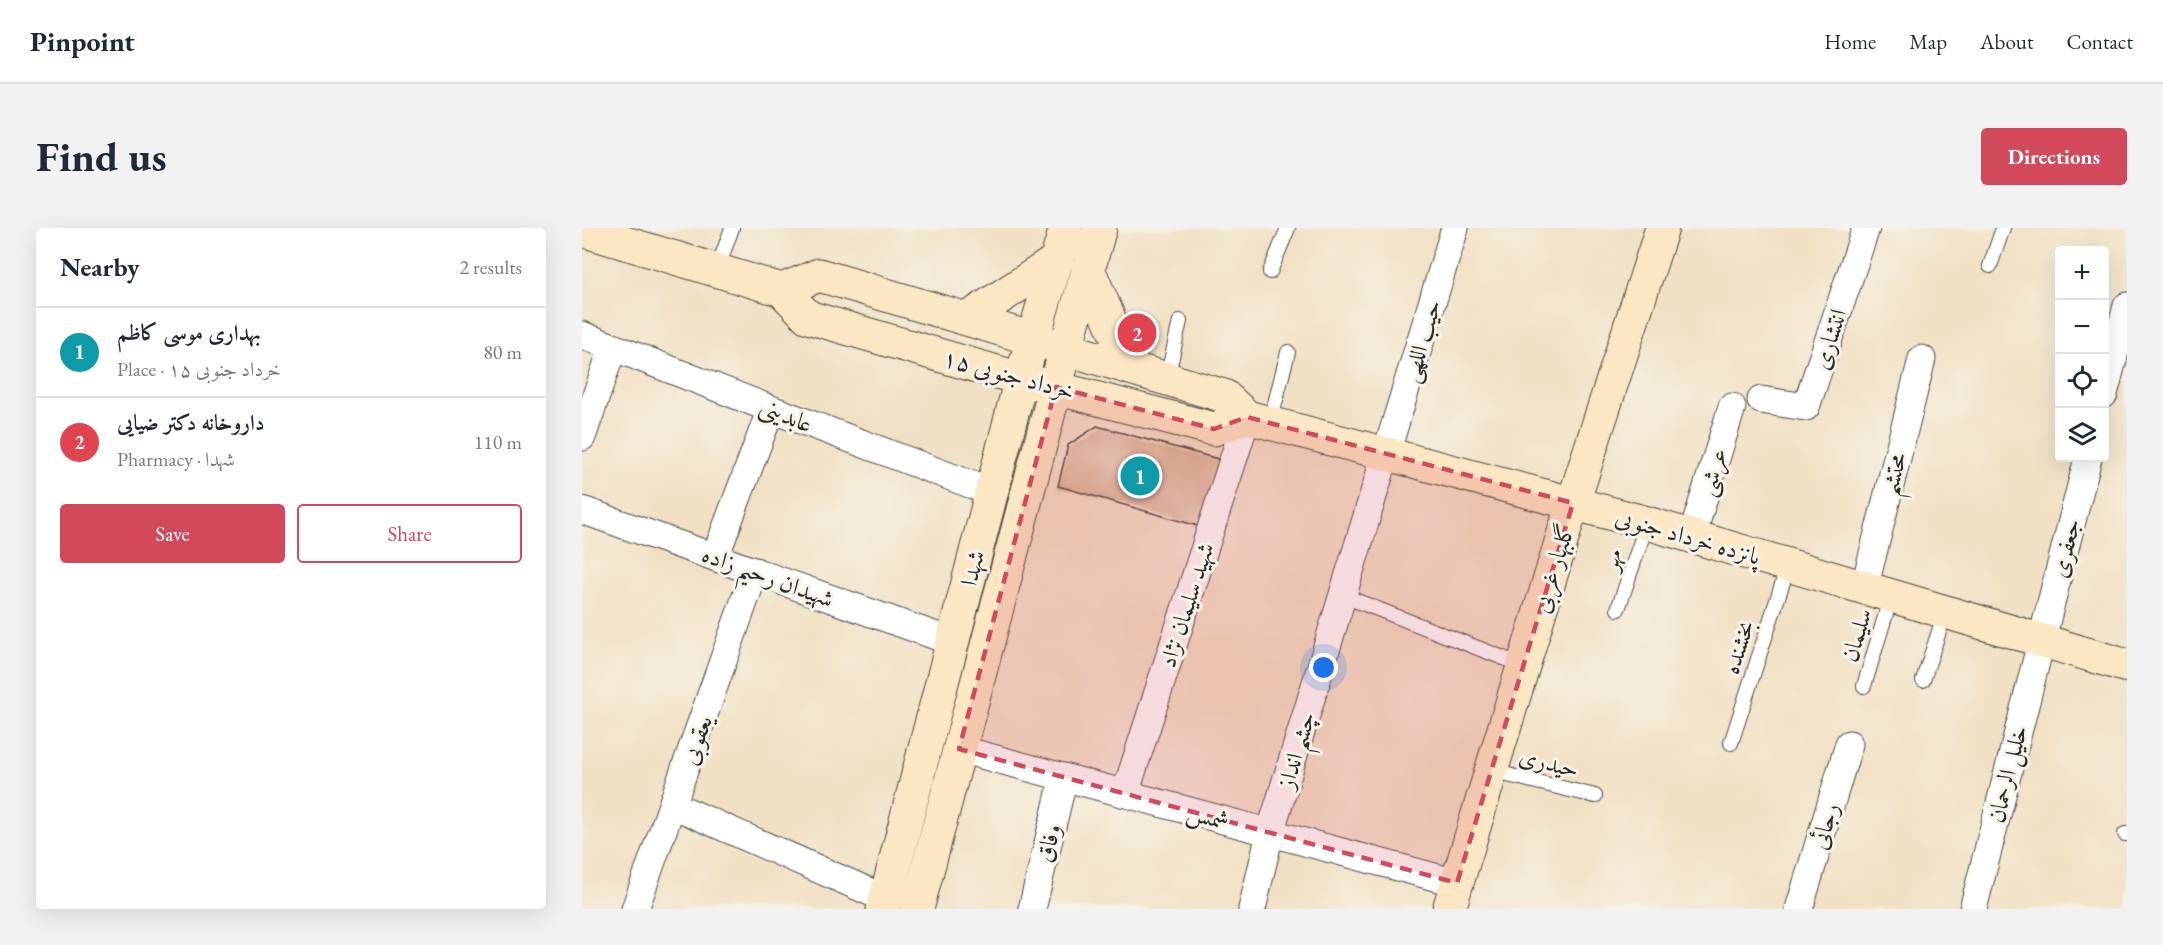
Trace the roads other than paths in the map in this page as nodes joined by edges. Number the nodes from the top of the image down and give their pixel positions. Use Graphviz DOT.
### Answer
graph roads {
  1 [pos="732,228"];
  2 [pos="1066,228"];
  3 [pos="1100,228"];
  4 [pos="1288,228"];
  5 [pos="1455,228"];
  6 [pos="1662,228"];
  7 [pos="1866,228"];
  8 [pos="2003,228"];
  9 [pos="582,230"];
  10 [pos="615,234"];
  11 [pos="1057,260"];
  12 [pos="1990,266"];
  13 [pos="717,270"];
  14 [pos="1089,272"];
  15 [pos="1270,272"];
  16 [pos="782,290"];
  17 [pos="2127,306"];
  18 [pos="967,319"];
  19 [pos="1180,321"];
  20 [pos="582,335"];
  21 [pos="1033,339"];
  22 [pos="613,347"];
  23 [pos="1066,348"];
  24 [pos="1288,352"];
  25 [pos="1922,359"];
  26 [pos="1130,368"];
  27 [pos="2109,375"];
  28 [pos="1021,379"];
  29 [pos="1167,379"];
  30 [pos="1056,387"];
  31 [pos="1761,399"];
  32 [pos="1732,407"];
  33 [pos="771,409"];
  34 [pos="1258,420"];
  35 [pos="582,437"];
  36 [pos="1387,454"];
  37 [pos="2087,462"];
  38 [pos="991,492"];
  39 [pos="1573,503"];
  40 [pos="582,510"];
  41 [pos="1647,523"];
  42 [pos="1692,536"];
  43 [pos="715,557"];
  44 [pos="1788,566"];
  45 [pos="755,571"];
  46 [pos="1878,593"];
  47 [pos="1344,596"];
  48 [pos="1618,609"];
  49 [pos="1945,613"];
  50 [pos="2042,639"];
  51 [pos="953,642"];
  52 [pos="1524,666"];
  53 [pos="2127,666"];
  54 [pos="1923,680"];
  55 [pos="1863,686"];
  56 [pos="1731,742"];
  57 [pos="1849,744"];
  58 [pos="959,749"];
  59 [pos="1491,771"];
  60 [pos="1064,777"];
  61 [pos="1125,794"];
  62 [pos="1595,796"];
  63 [pos="673,805"];
  64 [pos="1270,833"];
  65 [pos="1453,896"];
  66 [pos="884,904"];
  67 [pos="635,909"];
  68 [pos="917,909"];
  69 [pos="1032,909"];
  70 [pos="1252,909"];
  71 [pos="1799,909"];
  72 [pos="1973,909"];
  1 -- 13 [label="lane"];
  2 -- 11 [label="street, شهدا"];
  3 -- 14 [label="street, شهدا"];
  4 -- 15 [label="lane"];
  5 -- 36 [label="street, حیب اللهی"];
  6 -- 39 [label="street, گلبهار غربی"];
  7 -- 31 [label="street, انتشاری"];
  8 -- 12 [label="lane"];
  9 -- 10 [label="street"];
  10 -- 13 [label="street"];
  11 -- 18 [label="street"];
  11 -- 21 [label="street, شهدا"];
  13 -- 16 [label="street"];
  14 -- 23 [label="street, شهدا"];
  14 -- 26 [label="street"];
  16 -- 18 [label="street"];
  16 -- 28 [label="street, ۱۵ خرداد جنوبی"];
  17 -- 27 [label="street"];
  18 -- 21 [label="street"];
  19 -- 29 [label="lane"];
  20 -- 22 [label="street, عابدینی"];
  21 -- 23 [label="street"];
  21 -- 28 [label="street, شهدا"];
  22 -- 33 [label="street, عابدینی"];
  22 -- 35 [label="street"];
  23 -- 26 [label="street"];
  23 -- 30 [label="street, شهدا"];
  24 -- 34 [label="lane"];
  25 -- 46 [label="street, محتشم"];
  26 -- 29 [label="street"];
  28 -- 30 [label="street, ۱۵ خرداد جنوبی"];
  28 -- 38 [label="street, شهدا"];
  29 -- 34 [label="street"];
  30 -- 34 [label="street, ۱۵ خرداد جنوبی"];
  30 -- 58 [label="street, شهدا"];
  32 -- 42 [label="street, عرشی"];
  33 -- 38 [label="street, عابدینی"];
  33 -- 43 [label="street"];
  34 -- 36 [label="street, پانزده خرداد جنوبی"];
  34 -- 61 [label="street, شهید سلیمان نژاد"];
  36 -- 39 [label="street, پانزده خرداد جنوبی"];
  36 -- 47 [label="street, چشم انداز"];
  37 -- 50 [label="street, جعفری"];
  38 -- 51 [label="street, شهدا"];
  39 -- 41 [label="street, پانزده خرداد جنوبی"];
  39 -- 52 [label="street, گلبهار غربی"];
  40 -- 43 [label="street, شهیدان رحیم زاده"];
  41 -- 42 [label="street, پانزده خرداد جنوبی"];
  41 -- 48 [label="lane, مهر"];
  42 -- 44 [label="street, پانزده خرداد جنوبی"];
  43 -- 45 [label="street, شهیدان رحیم زاده"];
  44 -- 46 [label="street, پانزده خرداد جنوبی"];
  44 -- 56 [label="lane, بخشنده"];
  45 -- 51 [label="street, شهیدان رحیم زاده"];
  45 -- 63 [label="street, یعقوبی"];
  46 -- 49 [label="street, پانزده خرداد جنوبی"];
  46 -- 55 [label="lane, سلیمان"];
  47 -- 52 [label="lane"];
  47 -- 64 [label="street, چشم انداز"];
  49 -- 50 [label="street, پانزده خرداد جنوبی"];
  49 -- 54 [label="lane"];
  50 -- 53 [label="street, پانزده خرداد جنوبی"];
  50 -- 72 [label="street, خلیل الرحمان"];
  51 -- 66 [label="street, شهدا"];
  52 -- 59 [label="street, گلبهار غربی"];
  57 -- 71 [label="street, رجائی"];
  58 -- 60 [label="street, شمس"];
  58 -- 68 [label="street, شهدا"];
  59 -- 62 [label="lane, حیدری"];
  59 -- 65 [label="street, گلبهار غربی"];
  60 -- 61 [label="street, شمس"];
  60 -- 69 [label="street, وفاق"];
  61 -- 64 [label="street, شمس"];
  63 -- 66 [label="street"];
  63 -- 67 [label="street, یعقوبی"];
  64 -- 65 [label="street, شمس"];
  64 -- 70 [label="street, چشم انداز"];
}
